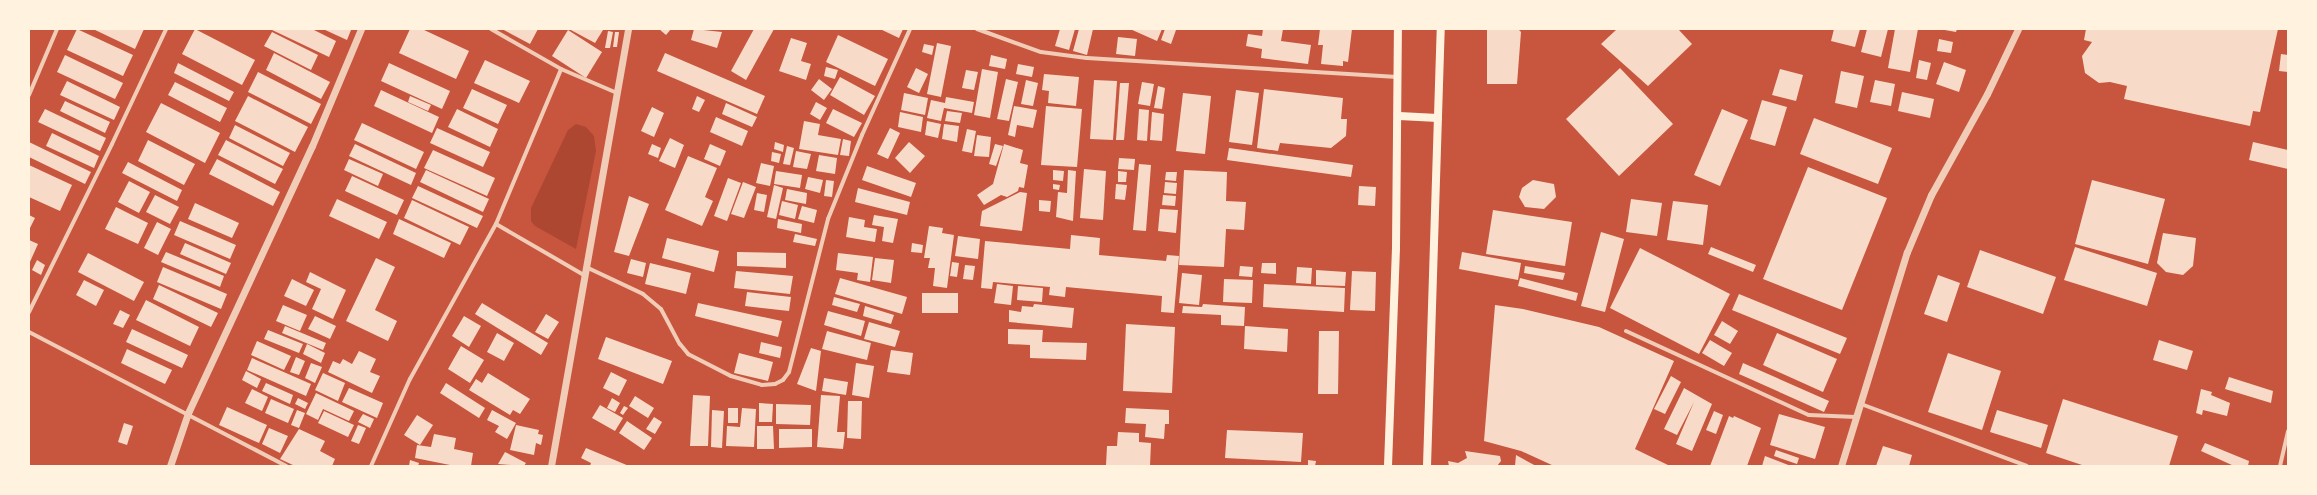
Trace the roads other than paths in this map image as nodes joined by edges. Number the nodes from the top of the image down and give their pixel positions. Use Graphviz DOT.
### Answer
graph roads {
  1 [pos="57,29"];
  2 [pos="166,29"];
  3 [pos="361,29"];
  4 [pos="491,29"];
  5 [pos="628,29"];
  6 [pos="910,29"];
  7 [pos="977,29"];
  8 [pos="1398,29"];
  9 [pos="1441,29"];
  10 [pos="2018,29"];
  11 [pos="561,69"];
  12 [pos="1397,77"];
  13 [pos="617,93"];
  14 [pos="29,95"];
  15 [pos="1399,116"];
  16 [pos="1438,118"];
  17 [pos="496,224"];
  18 [pos="585,267"];
  19 [pos="584,275"];
  20 [pos="29,312"];
  21 [pos="1626,331"];
  22 [pos="29,332"];
  23 [pos="1860,404"];
  24 [pos="188,413"];
  25 [pos="1857,417"];
  26 [pos="2288,431"];
  27 [pos="170,466"];
  28 [pos="286,466"];
  29 [pos="371,466"];
  30 [pos="551,466"];
  31 [pos="1388,466"];
  32 [pos="1427,466"];
  33 [pos="1841,466"];
  34 [pos="2027,466"];
  35 [pos="2280,466"];
  1 -- 14 [label="street"];
  2 -- 20 [label="street"];
  3 -- 24 [label="street"];
  4 -- 11 [label="street"];
  5 -- 13 [label="street"];
  6 -- 18 [label="street"];
  7 -- 12 [label="street"];
  8 -- 12 [label="main road"];
  9 -- 16 [label="main road"];
  10 -- 23 [label="street"];
  11 -- 13 [label="street"];
  11 -- 17 [label="street"];
  12 -- 15 [label="main road"];
  13 -- 18 [label="street"];
  15 -- 16 [label="main road"];
  15 -- 31 [label="main road"];
  16 -- 32 [label="main road"];
  17 -- 19 [label="street"];
  17 -- 29 [label="street"];
  18 -- 19 [label="street"];
  19 -- 30 [label="street"];
  21 -- 25 [label="street"];
  22 -- 24 [label="street"];
  23 -- 25 [label="street"];
  23 -- 34 [label="street"];
  24 -- 27 [label="street"];
  24 -- 28 [label="street"];
  25 -- 33 [label="street"];
  26 -- 35 [label="street"];
}
